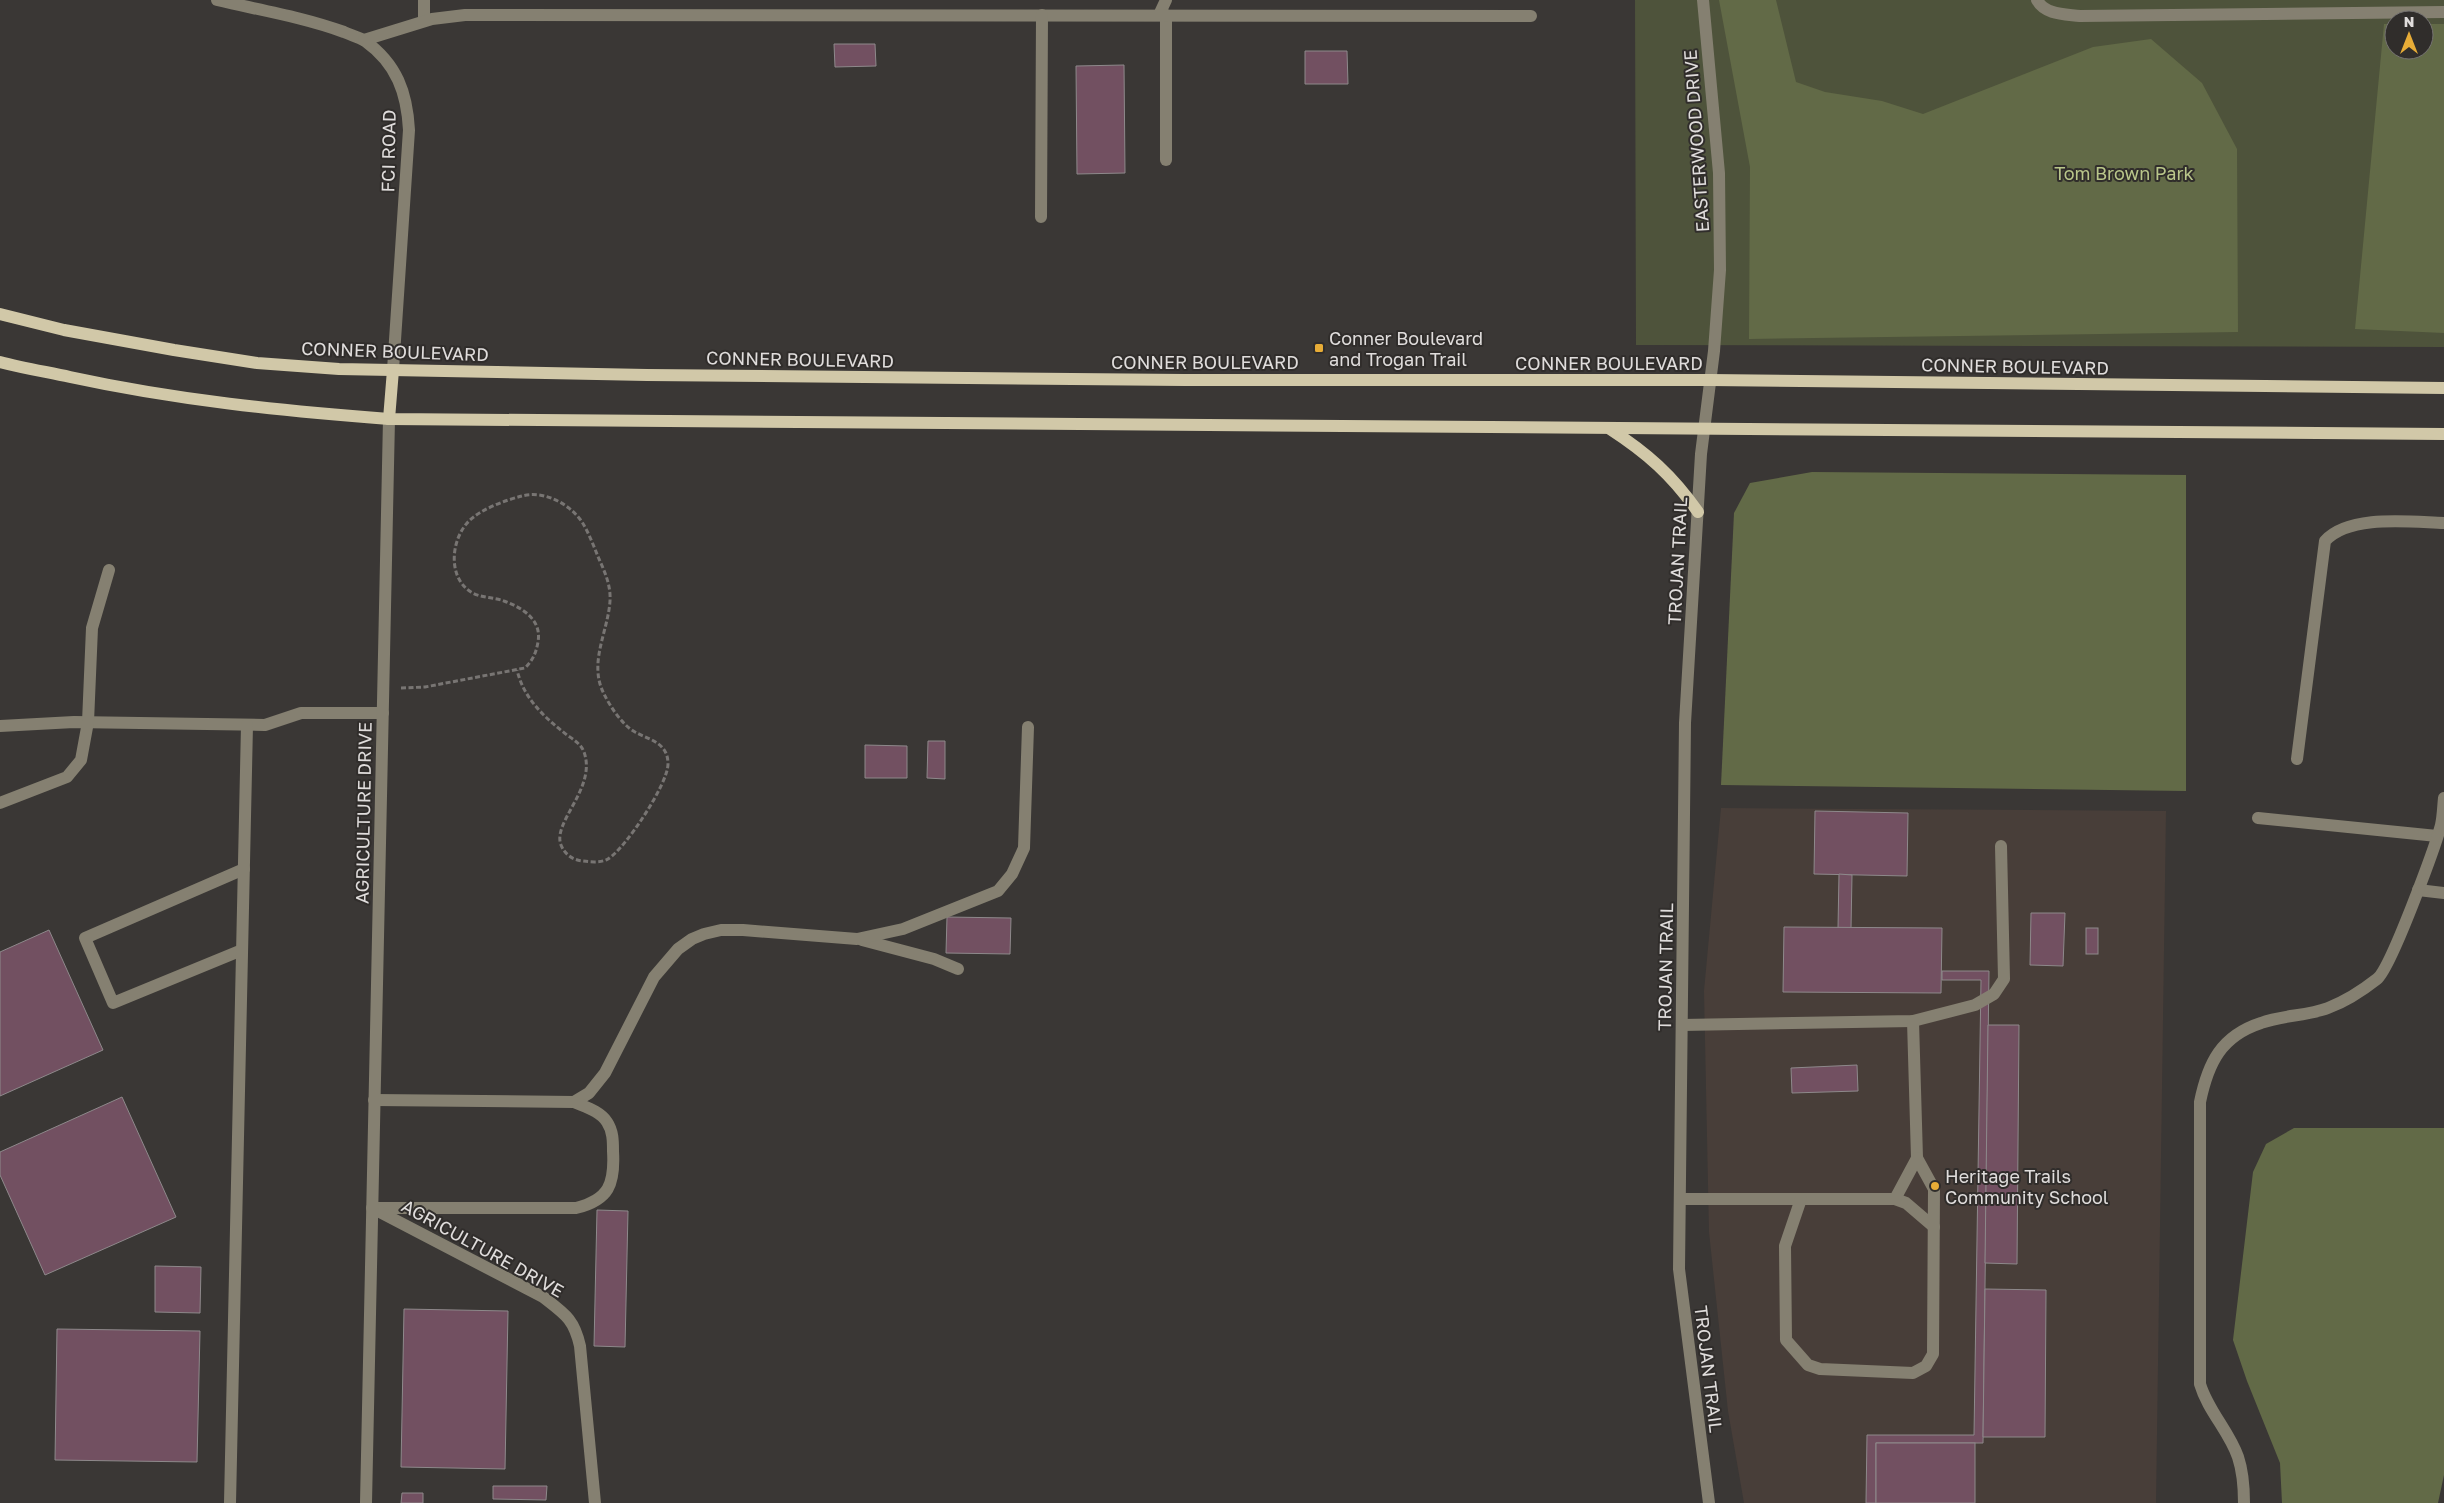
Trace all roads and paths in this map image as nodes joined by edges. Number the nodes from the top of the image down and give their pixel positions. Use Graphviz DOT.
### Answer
graph roads {
  1 [pos="217,0"];
  2 [pos="424,0"];
  3 [pos="1166,0"];
  4 [pos="1703,0"];
  5 [pos="2037,0"];
  6 [pos="2444,12"];
  7 [pos="1042,15"];
  8 [pos="1163,15"];
  9 [pos="1531,16"];
  10 [pos="424,22"];
  11 [pos="364,40"];
  12 [pos="1166,160"];
  13 [pos="1041,217"];
  14 [pos="0,314"];
  15 [pos="0,362"];
  16 [pos="393,370"];
  17 [pos="1710,380"];
  18 [pos="2444,388"];
  19 [pos="389,419"];
  20 [pos="1610,428"];
  21 [pos="1704,429"];
  22 [pos="2444,434"];
  23 [pos="1698,512"];
  24 [pos="2444,523"];
  25 [pos="109,570"];
  26 [pos="517,670"];
  27 [pos="383,689"];
  28 [pos="383,713"];
  29 [pos="88,722"];
  30 [pos="247,725"];
  31 [pos="0,726"];
  32 [pos="1028,727"];
  33 [pos="2297,759"];
  34 [pos="2444,798"];
  35 [pos="0,803"];
  36 [pos="2258,818"];
  37 [pos="2438,836"];
  38 [pos="2001,846"];
  39 [pos="244,869"];
  40 [pos="2418,890"];
  41 [pos="2444,892"];
  42 [pos="857,939"];
  43 [pos="242,950"];
  44 [pos="958,969"];
  45 [pos="1913,1021"];
  46 [pos="1682,1025"];
  47 [pos="374,1100"];
  48 [pos="574,1102"];
  49 [pos="1917,1158"];
  50 [pos="1801,1198"];
  51 [pos="1895,1198"];
  52 [pos="1680,1199"];
  53 [pos="372,1208"];
  54 [pos="1934,1227"];
  55 [pos="230,1503"];
  56 [pos="366,1503"];
  57 [pos="595,1503"];
  58 [pos="1709,1503"];
  59 [pos="2244,1503"];
  1 -- 11 [label="street, FCI ROAD"];
  2 -- 10 [label="street"];
  3 -- 8 [label="street"];
  4 -- 17 [label="street, EASTERWOOD DRIVE"];
  5 -- 6 [label="street"];
  7 -- 8 [label="street"];
  7 -- 10 [label="street"];
  7 -- 13 [label="street"];
  8 -- 9 [label="street"];
  8 -- 12 [label="street"];
  10 -- 11 [label="street"];
  11 -- 16 [label="street, FCI ROAD"];
  14 -- 16 [label="main road, CONNER BOULEVARD"];
  15 -- 19 [label="main road"];
  16 -- 17 [label="main road, CONNER BOULEVARD"];
  16 -- 19 [label="main road"];
  17 -- 18 [label="main road, CONNER BOULEVARD"];
  17 -- 21 [label="street, EASTERWOOD DRIVE"];
  19 -- 20 [label="main road"];
  19 -- 27 [label="street, AGRICULTURE DRIVE"];
  20 -- 21 [label="main road"];
  20 -- 23 [label="main road"];
  21 -- 22 [label="main road"];
  21 -- 23 [label="street, TROJAN TRAIL"];
  23 -- 46 [label="street, TROJAN TRAIL"];
  24 -- 33 [label="street"];
  25 -- 29 [label="street"];
  26 -- 26 [label="path"];
  26 -- 27 [label="path"];
  27 -- 28 [label="street, AGRICULTURE DRIVE"];
  28 -- 30 [label="street"];
  28 -- 47 [label="street, AGRICULTURE DRIVE"];
  29 -- 30 [label="street"];
  29 -- 31 [label="street"];
  29 -- 35 [label="street"];
  30 -- 39 [label="street"];
  32 -- 42 [label="street"];
  34 -- 37 [label="street"];
  36 -- 37 [label="street"];
  37 -- 40 [label="street"];
  38 -- 45 [label="street"];
  39 -- 43 [label="street"];
  39 -- 43 [label="street"];
  40 -- 41 [label="street"];
  40 -- 59 [label="street"];
  42 -- 44 [label="street"];
  42 -- 48 [label="street"];
  43 -- 55 [label="street"];
  45 -- 46 [label="street"];
  45 -- 49 [label="street"];
  46 -- 52 [label="street, TROJAN TRAIL"];
  47 -- 48 [label="street"];
  47 -- 53 [label="street, AGRICULTURE DRIVE"];
  48 -- 53 [label="street"];
  49 -- 51 [label="street"];
  49 -- 54 [label="street"];
  50 -- 51 [label="street"];
  50 -- 52 [label="street"];
  50 -- 54 [label="street"];
  51 -- 54 [label="street"];
  52 -- 58 [label="street, TROJAN TRAIL"];
  53 -- 56 [label="street, AGRICULTURE DRIVE"];
  53 -- 57 [label="street, AGRICULTURE DRIVE"];
}
